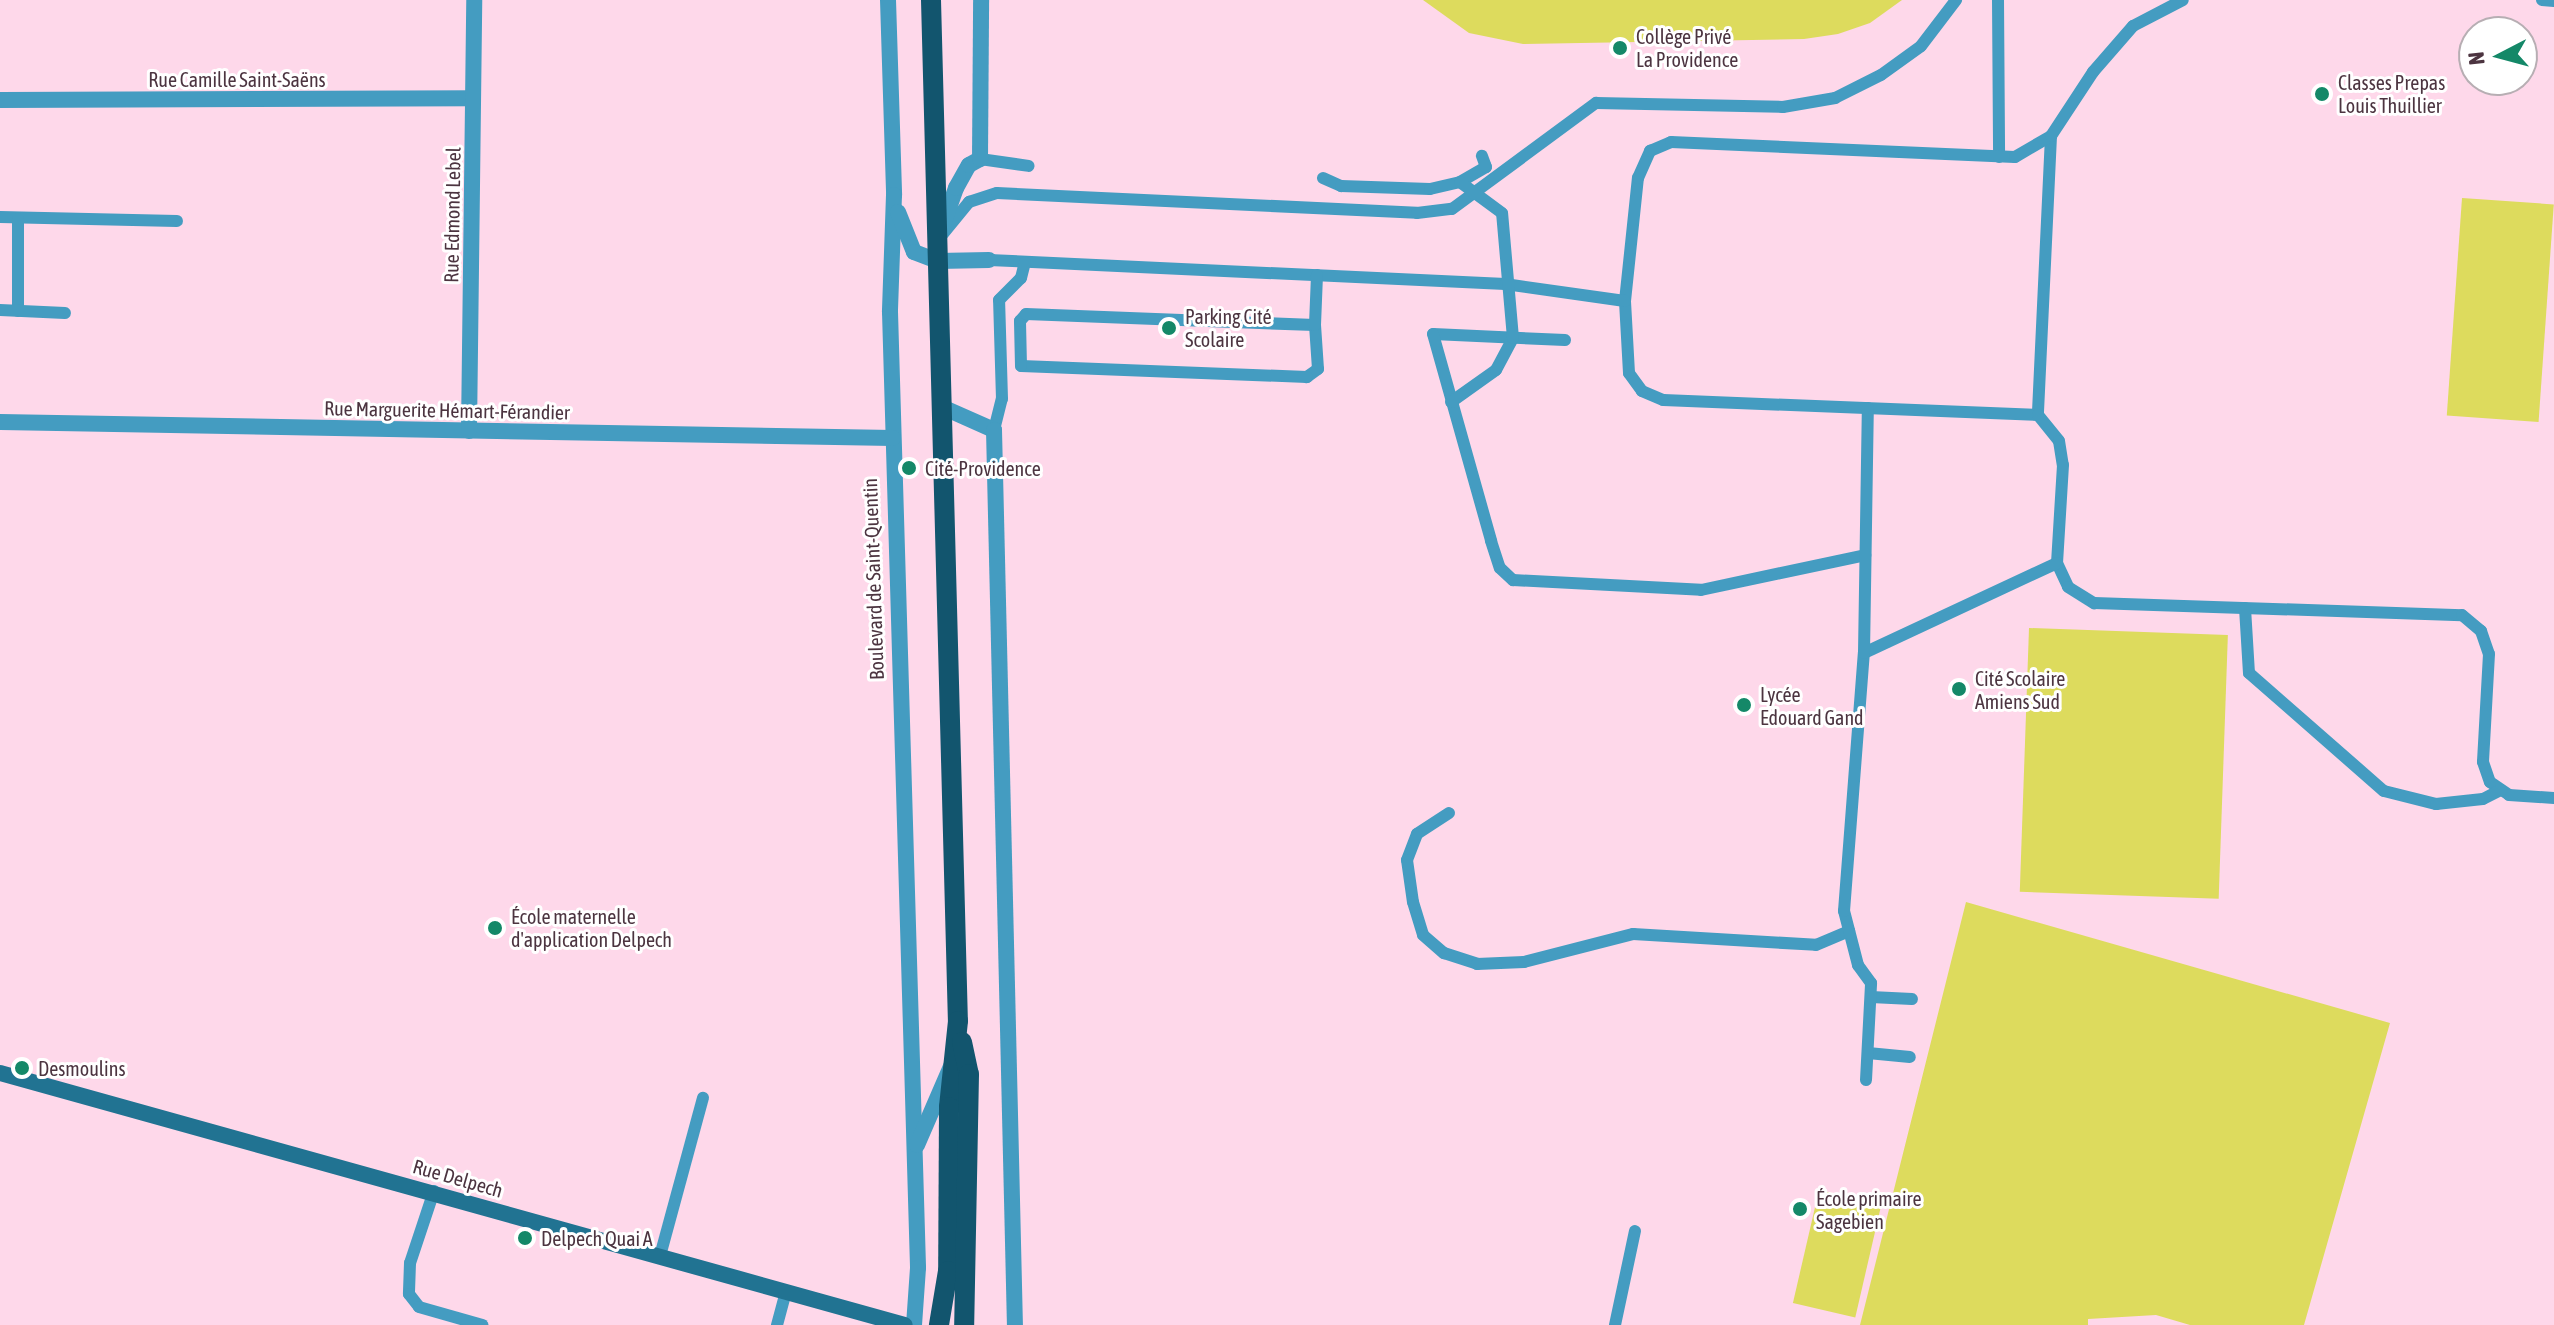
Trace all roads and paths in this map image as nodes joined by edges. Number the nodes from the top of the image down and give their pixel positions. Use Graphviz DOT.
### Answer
graph roads {
  1 [pos="474,0"];
  2 [pos="888,0"];
  3 [pos="931,0"];
  4 [pos="981,0"];
  5 [pos="1956,0"];
  6 [pos="1998,0"];
  7 [pos="2183,0"];
  8 [pos="2542,0"];
  9 [pos="2554,1"];
  10 [pos="473,98"];
  11 [pos="0,100"];
  12 [pos="2051,136"];
  13 [pos="1482,156"];
  14 [pos="1999,157"];
  15 [pos="980,159"];
  16 [pos="1029,166"];
  17 [pos="1323,178"];
  18 [pos="1460,182"];
  19 [pos="1479,194"];
  20 [pos="894,195"];
  21 [pos="0,217"];
  22 [pos="18,219"];
  23 [pos="177,221"];
  24 [pos="938,251"];
  25 [pos="989,260"];
  26 [pos="1025,262"];
  27 [pos="1317,275"];
  28 [pos="1505,284"];
  29 [pos="1625,301"];
  30 [pos="0,310"];
  31 [pos="18,311"];
  32 [pos="65,313"];
  33 [pos="1315,325"];
  34 [pos="1513,338"];
  35 [pos="1565,340"];
  36 [pos="1451,402"];
  37 [pos="942,407"];
  38 [pos="1868,408"];
  39 [pos="2038,415"];
  40 [pos="0,422"];
  41 [pos="994,430"];
  42 [pos="469,431"];
  43 [pos="893,438"];
  44 [pos="1865,555"];
  45 [pos="2057,563"];
  46 [pos="2245,608"];
  47 [pos="1864,653"];
  48 [pos="2501,790"];
  49 [pos="2554,798"];
  50 [pos="1449,813"];
  51 [pos="1849,931"];
  52 [pos="1871,997"];
  53 [pos="1912,999"];
  54 [pos="958,1021"];
  55 [pos="1868,1053"];
  56 [pos="1910,1057"];
  57 [pos="954,1058"];
  58 [pos="0,1073"];
  59 [pos="1866,1080"];
  60 [pos="703,1098"];
  61 [pos="913,1156"];
  62 [pos="434,1191"];
  63 [pos="1635,1231"];
  64 [pos="660,1256"];
  65 [pos="786,1291"];
  66 [pos="482,1325"];
  67 [pos="777,1325"];
  68 [pos="905,1325"];
  69 [pos="914,1325"];
  70 [pos="939,1325"];
  71 [pos="964,1325"];
  72 [pos="1015,1325"];
  73 [pos="1615,1325"];
  1 -- 10 [label="street, Rue Edmond Lebel"];
  2 -- 20 [label="street, Boulevard de Saint-Quentin"];
  3 -- 24 [label="main road, Boulevard de Saint-Quentin"];
  4 -- 15 [label="street"];
  5 -- 19 [label="lane"];
  6 -- 14 [label="lane"];
  7 -- 12 [label="lane"];
  8 -- 9 [label="lane"];
  10 -- 11 [label="street, Rue Camille Saint-Saëns"];
  10 -- 42 [label="street, Rue Edmond Lebel"];
  12 -- 14 [label="lane"];
  12 -- 39 [label="lane"];
  13 -- 18 [label="lane"];
  14 -- 29 [label="lane"];
  15 -- 16 [label="lane"];
  15 -- 24 [label="street, Boulevard de Saint-Quentin"];
  17 -- 18 [label="lane"];
  18 -- 19 [label="lane"];
  19 -- 24 [label="lane"];
  19 -- 28 [label="lane"];
  20 -- 24 [label="street"];
  20 -- 43 [label="street, Boulevard de Saint-Quentin"];
  21 -- 22 [label="lane"];
  22 -- 23 [label="lane"];
  22 -- 31 [label="lane"];
  24 -- 25 [label="street"];
  24 -- 37 [label="main road, Boulevard de Saint-Quentin"];
  25 -- 26 [label="lane"];
  26 -- 27 [label="lane"];
  26 -- 41 [label="lane"];
  27 -- 28 [label="lane"];
  27 -- 33 [label="lane"];
  28 -- 29 [label="lane"];
  28 -- 34 [label="lane"];
  29 -- 38 [label="lane"];
  30 -- 31 [label="lane"];
  31 -- 32 [label="lane"];
  33 -- 33 [label="lane"];
  34 -- 35 [label="lane"];
  34 -- 36 [label="lane"];
  34 -- 36 [label="lane"];
  36 -- 44 [label="lane"];
  37 -- 41 [label="street"];
  37 -- 54 [label="main road, Boulevard de Saint-Quentin"];
  38 -- 39 [label="lane"];
  38 -- 44 [label="lane"];
  39 -- 45 [label="lane"];
  40 -- 42 [label="street, Rue Marguerite Hémart-Férandier"];
  41 -- 72 [label="street"];
  42 -- 43 [label="street, Rue Marguerite Hémart-Férandier"];
  43 -- 61 [label="street, Boulevard de Saint-Quentin"];
  44 -- 47 [label="lane"];
  45 -- 46 [label="lane"];
  45 -- 47 [label="lane"];
  46 -- 48 [label="lane"];
  46 -- 48 [label="lane"];
  47 -- 51 [label="lane"];
  48 -- 49 [label="lane"];
  50 -- 51 [label="lane"];
  51 -- 52 [label="lane"];
  52 -- 53 [label="lane"];
  52 -- 55 [label="lane"];
  54 -- 57 [label="main road, Boulevard de Saint-Quentin"];
  54 -- 71 [label="main road, Boulevard de Saint-Quentin"];
  55 -- 56 [label="lane"];
  55 -- 59 [label="lane"];
  57 -- 61 [label="street, Boulevard de Saint-Quentin"];
  57 -- 70 [label="main road, Boulevard de Saint-Quentin"];
  58 -- 62 [label="street, Rue Delpech"];
  60 -- 64 [label="lane"];
  61 -- 69 [label="street, Boulevard de Saint-Quentin"];
  62 -- 64 [label="street, Rue Delpech"];
  62 -- 66 [label="lane"];
  63 -- 73 [label="lane"];
  64 -- 65 [label="street, Rue Delpech"];
  65 -- 67 [label="lane"];
  65 -- 68 [label="street, Rue Delpech"];
}
